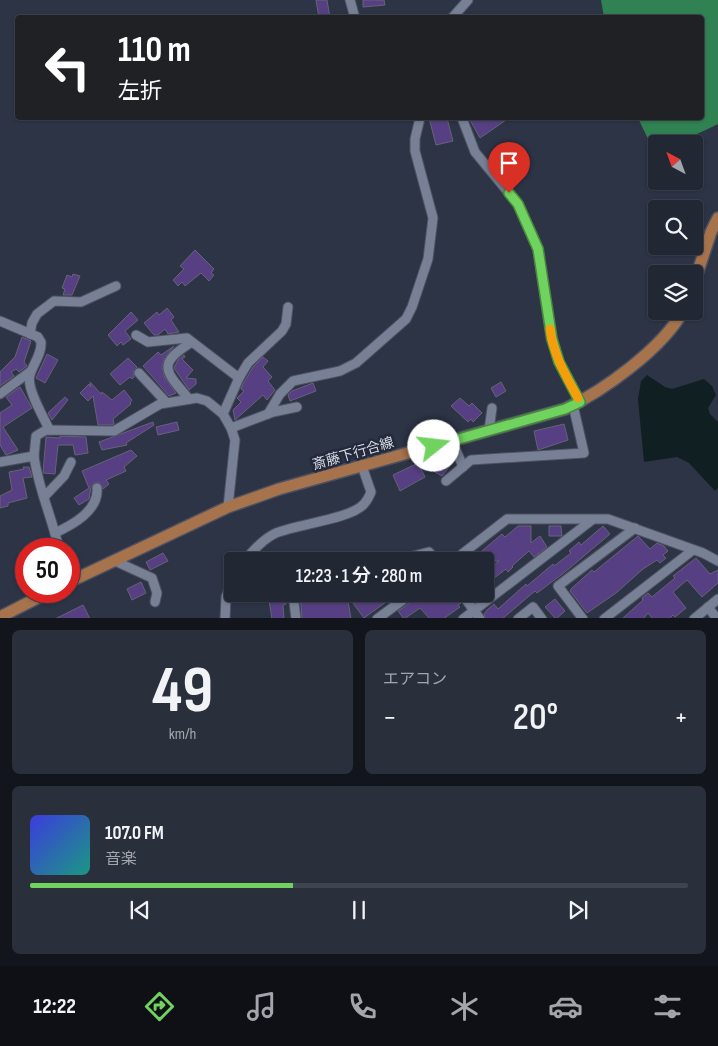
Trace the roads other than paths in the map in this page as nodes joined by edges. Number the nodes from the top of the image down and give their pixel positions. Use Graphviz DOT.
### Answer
graph roads {
  1 [pos="350,0"];
  2 [pos="468,0"];
  3 [pos="354,15"];
  4 [pos="455,15"];
  5 [pos="420,120"];
  6 [pos="463,120"];
  7 [pos="718,218"];
  8 [pos="700,265"];
  9 [pos="116,286"];
  10 [pos="288,307"];
  11 [pos="677,320"];
  12 [pos="0,322"];
  13 [pos="30,334"];
  14 [pos="136,335"];
  15 [pos="192,342"];
  16 [pos="31,371"];
  17 [pos="139,373"];
  18 [pos="239,378"];
  19 [pos="0,394"];
  20 [pos="188,399"];
  21 [pos="166,402"];
  22 [pos="576,404"];
  23 [pos="297,406"];
  24 [pos="492,408"];
  25 [pos="223,414"];
  26 [pos="268,414"];
  27 [pos="231,428"];
  28 [pos="49,429"];
  29 [pos="489,430"];
  30 [pos="452,440"];
  31 [pos="34,456"];
  32 [pos="1,461"];
  33 [pos="71,462"];
  34 [pos="362,466"];
  35 [pos="463,467"];
  36 [pos="446,481"];
  37 [pos="98,488"];
  38 [pos="44,497"];
  39 [pos="228,507"];
  40 [pos="592,520"];
  41 [pos="635,528"];
  42 [pos="55,533"];
  43 [pos="56,538"];
  44 [pos="693,550"];
  45 [pos="253,552"];
  46 [pos="465,552"];
  47 [pos="115,560"];
  48 [pos="718,561"];
  49 [pos="80,577"];
  50 [pos="718,599"];
  51 [pos="155,602"];
  52 [pos="226,602"];
  53 [pos="294,602"];
  54 [pos="400,602"];
  55 [pos="468,602"];
  56 [pos="27,603"];
  57 [pos="708,607"];
  58 [pos="474,610"];
  59 [pos="0,617"];
  60 [pos="225,618"];
  61 [pos="296,618"];
  62 [pos="377,618"];
  63 [pos="463,618"];
  64 [pos="480,618"];
  65 [pos="518,618"];
  66 [pos="542,618"];
  67 [pos="583,618"];
  68 [pos="604,618"];
  69 [pos="694,618"];
  70 [pos="717,618"];
  1 -- 3 [label="street"];
  2 -- 4 [label="street"];
  5 -- 26 [label="street"];
  6 -- 22 [label="street"];
  7 -- 8 [label="main road"];
  9 -- 13 [label="street"];
  10 -- 18 [label="street"];
  11 -- 22 [label="main road, 斎藤下行合線"];
  12 -- 13 [label="street"];
  13 -- 16 [label="street"];
  14 -- 15 [label="street"];
  15 -- 18 [label="street"];
  15 -- 20 [label="street"];
  16 -- 19 [label="street"];
  16 -- 28 [label="street"];
  17 -- 21 [label="street"];
  18 -- 25 [label="street"];
  20 -- 21 [label="street"];
  20 -- 25 [label="street"];
  21 -- 28 [label="street"];
  22 -- 29 [label="main road, 斎藤下行合線"];
  22 -- 35 [label="street"];
  23 -- 26 [label="street"];
  24 -- 29 [label="street"];
  25 -- 27 [label="street"];
  26 -- 27 [label="street"];
  27 -- 39 [label="street"];
  28 -- 31 [label="street"];
  29 -- 30 [label="main road, 斎藤下行合線"];
  30 -- 34 [label="main road, 斎藤下行合線"];
  30 -- 35 [label="street"];
  31 -- 32 [label="street"];
  31 -- 38 [label="street"];
  33 -- 38 [label="street"];
  34 -- 39 [label="main road, 斎藤下行合線"];
  34 -- 45 [label="street"];
  35 -- 36 [label="street"];
  37 -- 42 [label="street"];
  38 -- 42 [label="street"];
  39 -- 47 [label="main road, 斎藤下行合線"];
  40 -- 41 [label="street"];
  40 -- 46 [label="street"];
  40 -- 58 [label="street"];
  41 -- 44 [label="street"];
  41 -- 67 [label="street"];
  42 -- 43 [label="street"];
  44 -- 48 [label="street"];
  44 -- 68 [label="street"];
  47 -- 49 [label="main road, 斎藤下行合線"];
  47 -- 51 [label="street"];
  50 -- 57 [label="street"];
  52 -- 60 [label="street"];
  53 -- 61 [label="street"];
  54 -- 62 [label="street"];
  55 -- 58 [label="street"];
  56 -- 59 [label="main road"];
  57 -- 69 [label="street"];
  57 -- 70 [label="street"];
  58 -- 63 [label="street"];
  58 -- 64 [label="street"];
  65 -- 66 [label="street"];
}
